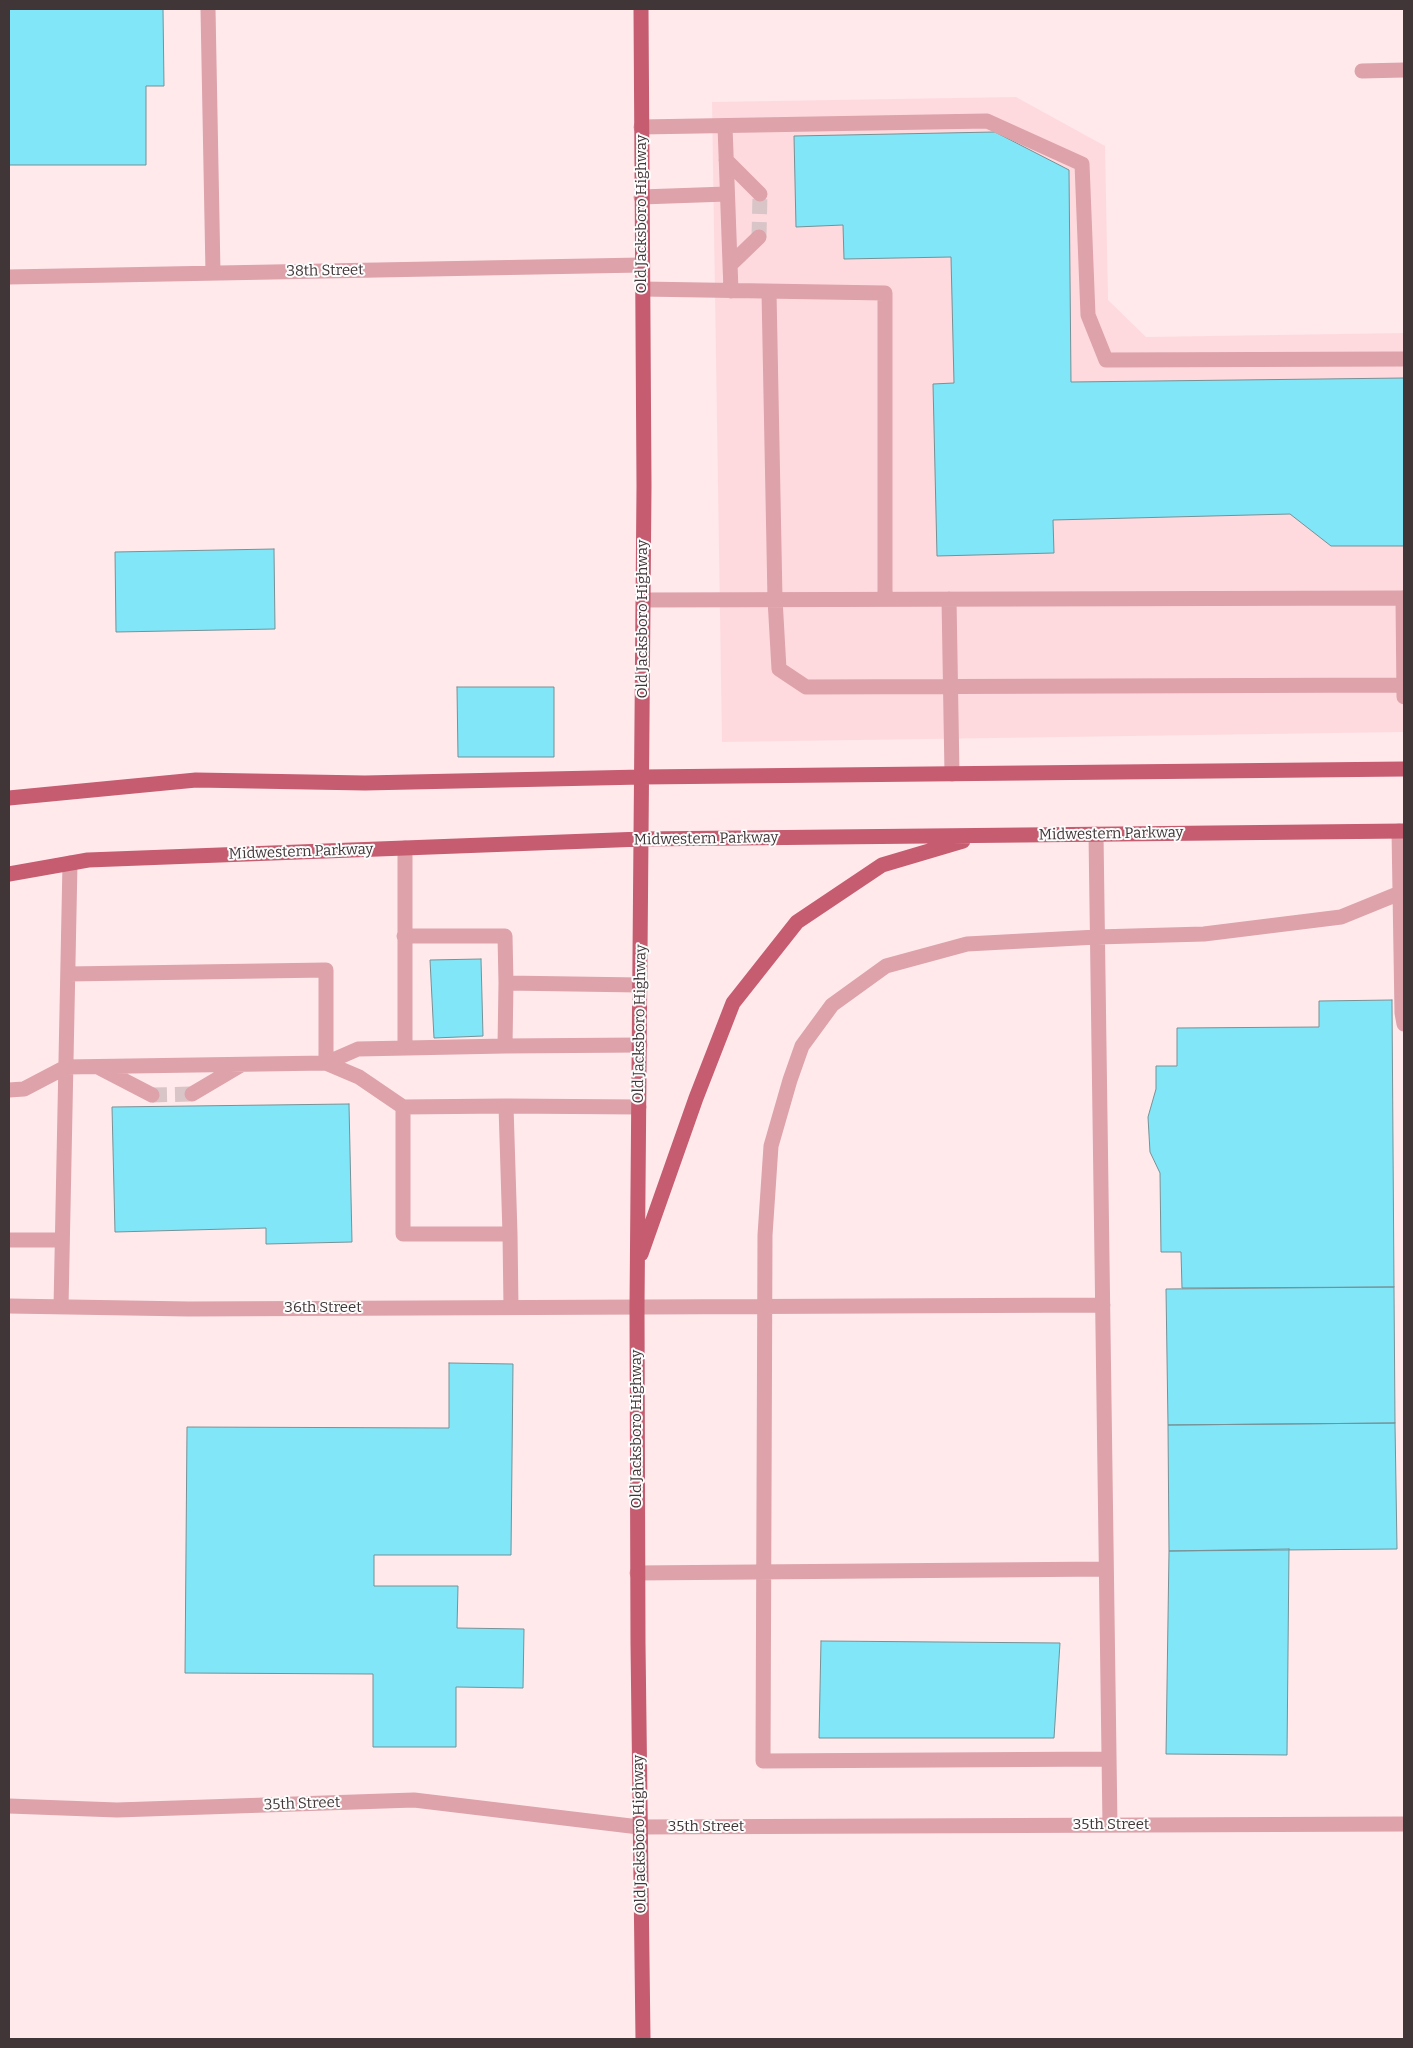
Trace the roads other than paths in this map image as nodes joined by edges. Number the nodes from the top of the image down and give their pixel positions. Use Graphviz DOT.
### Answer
graph roads {
  1 [pos="208,9"];
  2 [pos="641,9"];
  3 [pos="1404,70"];
  4 [pos="1362,71"];
  5 [pos="725,126"];
  6 [pos="641,127"];
  7 [pos="726,160"];
  8 [pos="728,194"];
  9 [pos="760,194"];
  10 [pos="641,197"];
  11 [pos="759,237"];
  12 [pos="642,265"];
  13 [pos="730,265"];
  14 [pos="213,273"];
  15 [pos="9,276"];
  16 [pos="642,289"];
  17 [pos="731,291"];
  18 [pos="768,292"];
  19 [pos="1404,359"];
  20 [pos="1404,598"];
  21 [pos="775,599"];
  22 [pos="885,599"];
  23 [pos="949,599"];
  24 [pos="643,600"];
  25 [pos="1404,685"];
  26 [pos="950,686"];
  27 [pos="1404,697"];
  28 [pos="1404,769"];
  29 [pos="952,774"];
  30 [pos="642,777"];
  31 [pos="9,798"];
  32 [pos="1401,831"];
  33 [pos="1096,834"];
  34 [pos="981,836"];
  35 [pos="642,839"];
  36 [pos="405,848"];
  37 [pos="70,863"];
  38 [pos="9,874"];
  39 [pos="1400,892"];
  40 [pos="404,936"];
  41 [pos="1097,937"];
  42 [pos="68,974"];
  43 [pos="506,983"];
  44 [pos="640,985"];
  45 [pos="1404,1024"];
  46 [pos="640,1045"];
  47 [pos="505,1046"];
  48 [pos="405,1048"];
  49 [pos="326,1063"];
  50 [pos="242,1064"];
  51 [pos="66,1067"];
  52 [pos="99,1067"];
  53 [pos="9,1090"];
  54 [pos="192,1094"];
  55 [pos="152,1095"];
  56 [pos="506,1106"];
  57 [pos="403,1107"];
  58 [pos="639,1107"];
  59 [pos="510,1234"];
  60 [pos="9,1240"];
  61 [pos="62,1240"];
  62 [pos="637,1264"];
  63 [pos="763,1305"];
  64 [pos="1103,1305"];
  65 [pos="9,1306"];
  66 [pos="637,1306"];
  67 [pos="61,1307"];
  68 [pos="511,1307"];
  69 [pos="1106,1569"];
  70 [pos="763,1572"];
  71 [pos="637,1573"];
  72 [pos="1109,1759"];
  73 [pos="9,1806"];
  74 [pos="1404,1824"];
  75 [pos="1110,1825"];
  76 [pos="639,1827"];
  77 [pos="643,2039"];
  1 -- 14 [label="street"];
  2 -- 6 [label="main road, Old Jacksboro Highway"];
  3 -- 4 [label="street"];
  5 -- 6 [label="street"];
  5 -- 7 [label="street"];
  5 -- 19 [label="street"];
  6 -- 10 [label="main road, Old Jacksboro Highway"];
  7 -- 8 [label="street"];
  7 -- 9 [label="street"];
  8 -- 10 [label="street"];
  8 -- 13 [label="street"];
  10 -- 12 [label="main road, Old Jacksboro Highway"];
  11 -- 13 [label="street"];
  12 -- 14 [label="street, 38th Street"];
  12 -- 16 [label="main road, Old Jacksboro Highway"];
  13 -- 17 [label="street"];
  14 -- 15 [label="street, 38th Street"];
  16 -- 17 [label="street"];
  16 -- 24 [label="main road, Old Jacksboro Highway"];
  17 -- 18 [label="street"];
  18 -- 21 [label="street"];
  18 -- 22 [label="street"];
  20 -- 23 [label="street"];
  20 -- 25 [label="street"];
  21 -- 22 [label="street"];
  21 -- 24 [label="street"];
  21 -- 26 [label="street"];
  22 -- 23 [label="street"];
  23 -- 26 [label="street"];
  24 -- 30 [label="main road, Old Jacksboro Highway"];
  25 -- 26 [label="street"];
  25 -- 27 [label="street"];
  26 -- 29 [label="street"];
  28 -- 29 [label="main road"];
  29 -- 30 [label="main road"];
  30 -- 31 [label="main road"];
  30 -- 35 [label="main road, Old Jacksboro Highway"];
  32 -- 33 [label="main road, Midwestern Parkway"];
  32 -- 39 [label="street"];
  33 -- 34 [label="main road, Midwestern Parkway"];
  33 -- 41 [label="street"];
  34 -- 35 [label="main road, Midwestern Parkway"];
  34 -- 62 [label="main road"];
  35 -- 36 [label="main road, Midwestern Parkway"];
  35 -- 44 [label="main road, Old Jacksboro Highway"];
  36 -- 37 [label="main road, Midwestern Parkway"];
  36 -- 40 [label="street"];
  37 -- 38 [label="main road, Midwestern Parkway"];
  37 -- 42 [label="street"];
  39 -- 41 [label="street"];
  39 -- 45 [label="street"];
  40 -- 43 [label="street"];
  40 -- 48 [label="street"];
  41 -- 63 [label="street"];
  41 -- 64 [label="street"];
  42 -- 49 [label="street"];
  42 -- 51 [label="street"];
  43 -- 44 [label="street"];
  43 -- 47 [label="street"];
  44 -- 46 [label="main road, Old Jacksboro Highway"];
  46 -- 47 [label="street"];
  46 -- 58 [label="main road, Old Jacksboro Highway"];
  47 -- 48 [label="street"];
  48 -- 49 [label="street"];
  49 -- 50 [label="street"];
  49 -- 57 [label="street"];
  50 -- 52 [label="street"];
  50 -- 54 [label="street"];
  51 -- 52 [label="street"];
  51 -- 53 [label="street"];
  51 -- 61 [label="street"];
  52 -- 55 [label="street"];
  56 -- 57 [label="street"];
  56 -- 58 [label="street"];
  56 -- 59 [label="street"];
  57 -- 59 [label="street"];
  58 -- 62 [label="main road, Old Jacksboro Highway"];
  59 -- 68 [label="street"];
  60 -- 61 [label="street"];
  61 -- 67 [label="street"];
  62 -- 66 [label="main road, Old Jacksboro Highway"];
  63 -- 64 [label="street, 36th Street"];
  63 -- 66 [label="street, 36th Street"];
  63 -- 70 [label="street"];
  64 -- 69 [label="street"];
  65 -- 67 [label="street, 36th Street"];
  66 -- 68 [label="street, 36th Street"];
  66 -- 71 [label="main road, Old Jacksboro Highway"];
  67 -- 68 [label="street, 36th Street"];
  69 -- 70 [label="street"];
  69 -- 72 [label="street"];
  70 -- 71 [label="street"];
  70 -- 72 [label="street"];
  71 -- 76 [label="main road, Old Jacksboro Highway"];
  72 -- 75 [label="street"];
  73 -- 76 [label="street, 35th Street"];
  74 -- 75 [label="street, 35th Street"];
  75 -- 76 [label="street, 35th Street"];
  76 -- 77 [label="main road, Old Jacksboro Highway"];
}
